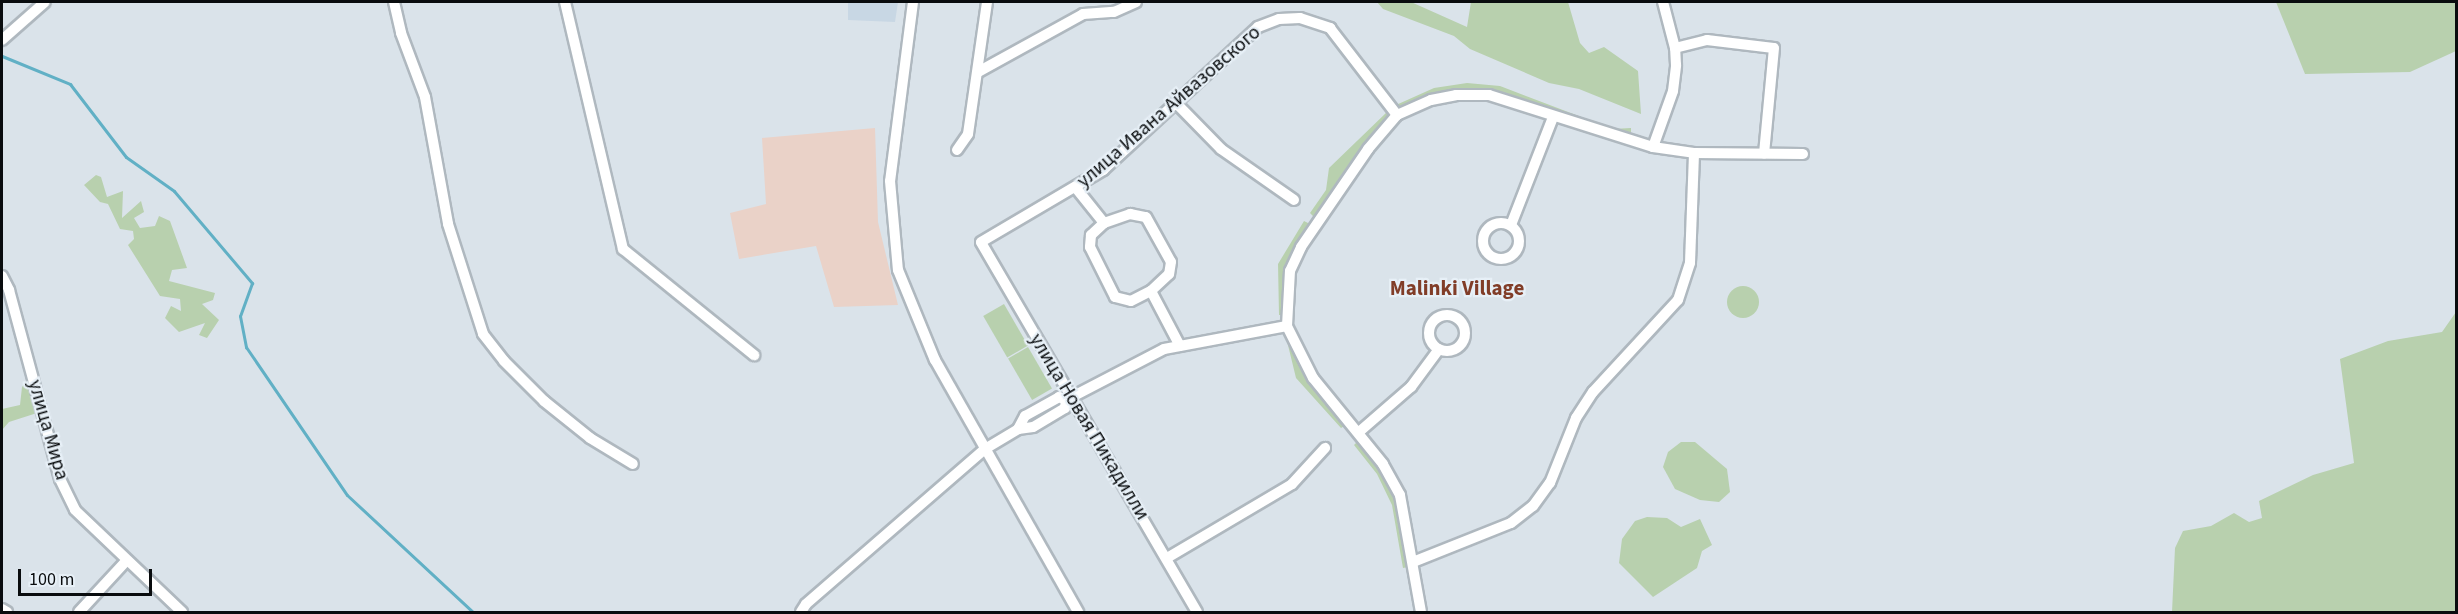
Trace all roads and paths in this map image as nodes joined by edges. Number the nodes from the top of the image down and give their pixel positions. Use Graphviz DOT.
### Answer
graph roads {
  1 [pos="45,2"];
  2 [pos="394,2"];
  3 [pos="566,2"];
  4 [pos="913,2"];
  5 [pos="987,2"];
  6 [pos="1136,2"];
  7 [pos="1663,2"];
  8 [pos="2,40"];
  9 [pos="1676,48"];
  10 [pos="978,72"];
  11 [pos="1177,104"];
  12 [pos="1397,116"];
  13 [pos="1553,117"];
  14 [pos="1653,147"];
  15 [pos="957,150"];
  16 [pos="1694,153"];
  17 [pos="1764,154"];
  18 [pos="1803,154"];
  19 [pos="1076,188"];
  20 [pos="1293,200"];
  21 [pos="1104,223"];
  22 [pos="1511,225"];
  23 [pos="981,242"];
  24 [pos="2,276"];
  25 [pos="1151,291"];
  26 [pos="1287,326"];
  27 [pos="1180,346"];
  28 [pos="1439,349"];
  29 [pos="754,355"];
  30 [pos="1068,398"];
  31 [pos="1359,432"];
  32 [pos="1325,448"];
  33 [pos="985,449"];
  34 [pos="633,464"];
  35 [pos="1167,558"];
  36 [pos="126,561"];
  37 [pos="1413,562"];
  38 [pos="2,609"];
  39 [pos="7,612"];
  40 [pos="79,612"];
  41 [pos="182,612"];
  42 [pos="801,612"];
  43 [pos="1078,612"];
  44 [pos="1197,612"];
  45 [pos="1421,612"];
  1 -- 8 [label="street"];
  2 -- 34 [label="street"];
  3 -- 29 [label="street"];
  4 -- 33 [label="street"];
  5 -- 10 [label="street"];
  6 -- 10 [label="street"];
  7 -- 9 [label="street"];
  9 -- 14 [label="street"];
  9 -- 17 [label="street"];
  10 -- 15 [label="street"];
  11 -- 12 [label="street, улица Ивана Айвазовского"];
  11 -- 19 [label="street, улица Ивана Айвазовского"];
  11 -- 20 [label="street"];
  12 -- 13 [label="street"];
  12 -- 26 [label="street"];
  13 -- 14 [label="street"];
  13 -- 22 [label="street"];
  14 -- 16 [label="street"];
  16 -- 17 [label="street"];
  16 -- 37 [label="street"];
  17 -- 18 [label="street"];
  19 -- 21 [label="street"];
  19 -- 23 [label="street, улица Ивана Айвазовского"];
  21 -- 25 [label="street"];
  21 -- 25 [label="street"];
  23 -- 30 [label="street, улица Новая Пикадилли"];
  24 -- 36 [label="street, улица Мира"];
  25 -- 27 [label="street"];
  26 -- 27 [label="street"];
  26 -- 31 [label="street"];
  27 -- 30 [label="street"];
  28 -- 31 [label="street"];
  30 -- 33 [label="street"];
  30 -- 35 [label="street, улица Новая Пикадилли"];
  31 -- 37 [label="street"];
  32 -- 35 [label="street"];
  33 -- 42 [label="street"];
  33 -- 43 [label="street"];
  35 -- 44 [label="street, улица Новая Пикадилли"];
  36 -- 40 [label="street"];
  36 -- 41 [label="street, улица Мира"];
  37 -- 45 [label="street"];
  38 -- 39 [label="street"];
}
